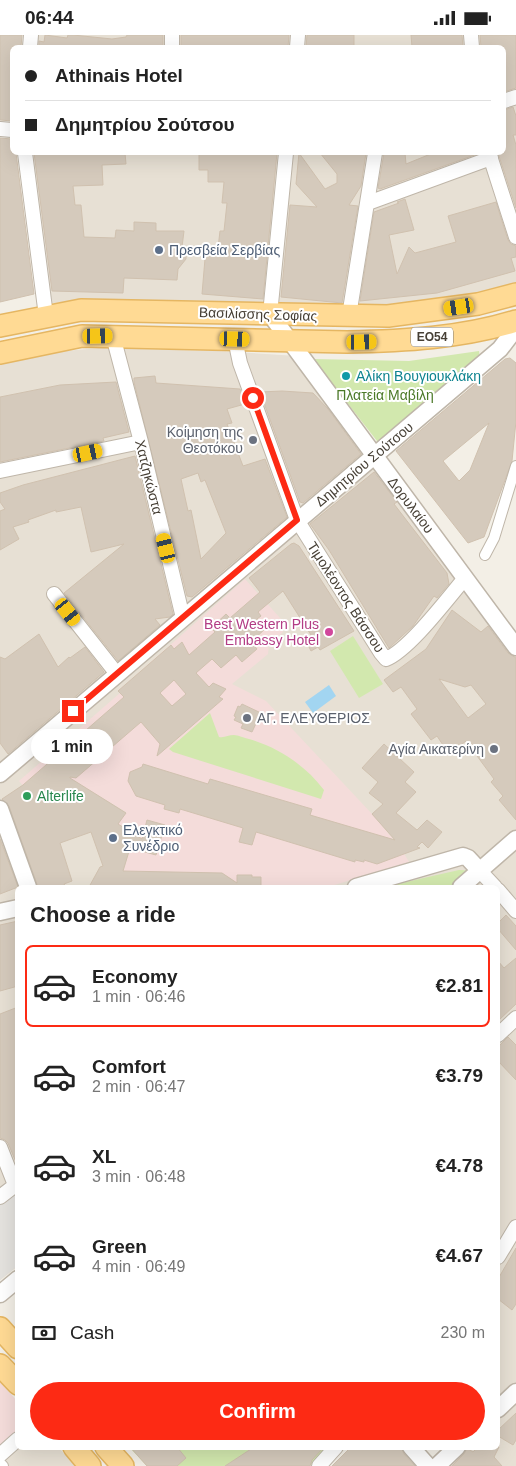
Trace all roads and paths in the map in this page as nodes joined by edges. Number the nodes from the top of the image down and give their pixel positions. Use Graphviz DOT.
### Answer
graph roads {
  1 [pos="25,155"];
  2 [pos="286,155"];
  3 [pos="376,155"];
  4 [pos="490,155"];
  5 [pos="368,203"];
  6 [pos="516,237"];
  7 [pos="516,294"];
  8 [pos="270,314"];
  9 [pos="46,316"];
  10 [pos="349,316"];
  11 [pos="516,321"];
  12 [pos="0,326"];
  13 [pos="516,328"];
  14 [pos="113,336"];
  15 [pos="235,339"];
  16 [pos="290,341"];
  17 [pos="0,353"];
  18 [pos="141,442"];
  19 [pos="374,455"];
  20 [pos="516,466"];
  21 [pos="0,471"];
  22 [pos="297,520"];
  23 [pos="485,555"];
  24 [pos="465,578"];
  25 [pos="54,594"];
  26 [pos="183,618"];
  27 [pos="516,647"];
  28 [pos="117,674"];
  29 [pos="0,774"];
  30 [pos="0,809"];
  31 [pos="516,839"];
  32 [pos="480,871"];
  33 [pos="27,885"];
  34 [pos="363,885"];
  35 [pos="463,885"];
  36 [pos="492,885"];
  37 [pos="500,893"];
  38 [pos="15,909"];
  39 [pos="516,911"];
  40 [pos="0,912"];
  41 [pos="515,1021"];
  42 [pos="500,1033"];
  43 [pos="0,1147"];
  44 [pos="15,1182"];
  45 [pos="15,1185"];
  46 [pos="0,1197"];
  47 [pos="516,1227"];
  48 [pos="500,1254"];
  49 [pos="15,1282"];
  50 [pos="0,1294"];
  51 [pos="0,1328"];
  52 [pos="15,1345"];
  53 [pos="0,1365"];
  54 [pos="15,1381"];
  55 [pos="516,1392"];
  56 [pos="500,1407"];
  57 [pos="15,1442"];
  58 [pos="77,1450"];
  59 [pos="109,1450"];
  60 [pos="333,1450"];
  61 [pos="414,1450"];
  62 [pos="453,1450"];
  63 [pos="0,1455"];
  64 [pos="0,1463"];
  65 [pos="3,1466"];
  66 [pos="90,1466"];
  67 [pos="123,1466"];
  68 [pos="319,1466"];
  69 [pos="428,1466"];
  70 [pos="437,1466"];
  1 -- 9 [label="street"];
  2 -- 8 [label="street"];
  3 -- 5 [label="street"];
  4 -- 5 [label="street"];
  4 -- 6 [label="street"];
  5 -- 10 [label="street"];
  7 -- 10 [label="main road, Βασιλίσσης Σοφίας / ΕΟ54"];
  8 -- 9 [label="main road, Βασιλίσσης Σοφίας / ΕΟ54"];
  8 -- 10 [label="main road, Βασιλίσσης Σοφίας / ΕΟ54"];
  8 -- 16 [label="street, Δορυλαίου"];
  9 -- 12 [label="main road, Βασιλίσσης Σοφίας / ΕΟ54"];
  11 -- 16 [label="main road, Βασιλίσσης Σοφίας / ΕΟ54"];
  13 -- 19 [label="street, Δημητρίου Σούτσου"];
  14 -- 15 [label="main road, Βασιλίσσης Σοφίας / ΕΟ54"];
  14 -- 17 [label="main road, Βασιλίσσης Σοφίας / ΕΟ54"];
  14 -- 18 [label="street, Χατζηκώστα"];
  15 -- 16 [label="main road, Βασιλίσσης Σοφίας / ΕΟ54"];
  15 -- 22 [label="street, Τιμολέοντος Βάσσου"];
  16 -- 19 [label="street, Δορυλαίου"];
  18 -- 21 [label="street"];
  18 -- 26 [label="street, Χατζηκώστα"];
  19 -- 22 [label="street, Δημητρίου Σούτσου"];
  19 -- 24 [label="street, Δορυλαίου"];
  20 -- 23 [label="street"];
  22 -- 24 [label="street, Τιμολέοντος Βάσσου"];
  22 -- 26 [label="street, Δημητρίου Σούτσου"];
  24 -- 27 [label="street, Δορυλαίου"];
  25 -- 28 [label="street"];
  26 -- 28 [label="street, Δημητρίου Σούτσου"];
  28 -- 29 [label="street, Δημητρίου Σούτσου"];
  30 -- 33 [label="street"];
  31 -- 32 [label="street"];
  32 -- 34 [label="street"];
  32 -- 35 [label="street"];
  32 -- 36 [label="street"];
  37 -- 39 [label="street"];
  38 -- 40 [label="street"];
  41 -- 42 [label="street"];
  43 -- 44 [label="street"];
  45 -- 46 [label="street"];
  47 -- 48 [label="street"];
  49 -- 50 [label="street"];
  51 -- 52 [label="main road"];
  53 -- 54 [label="main road"];
  55 -- 56 [label="street"];
  57 -- 63 [label="street"];
  58 -- 66 [label="main road"];
  59 -- 67 [label="main road"];
  60 -- 68 [label="street"];
  61 -- 69 [label="street"];
  62 -- 70 [label="street"];
  64 -- 65 [label="street"];
}
